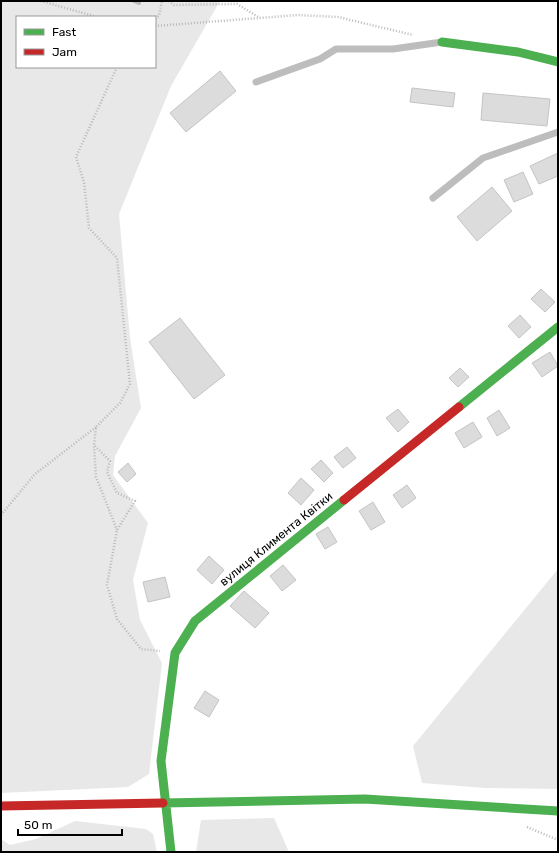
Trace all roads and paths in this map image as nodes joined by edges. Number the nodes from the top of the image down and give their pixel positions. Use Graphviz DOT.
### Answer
graph roads {
  1 [pos="41,1"];
  2 [pos="162,1"];
  3 [pos="169,1"];
  4 [pos="94,16"];
  5 [pos="156,18"];
  6 [pos="261,18"];
  7 [pos="156,26"];
  8 [pos="420,37"];
  9 [pos="442,42"];
  10 [pos="558,62"];
  11 [pos="117,68"];
  12 [pos="256,82"];
  13 [pos="558,132"];
  14 [pos="433,198"];
  15 [pos="558,327"];
  16 [pos="96,427"];
  17 [pos="94,445"];
  18 [pos="1,515"];
  19 [pos="117,530"];
  20 [pos="175,653"];
  21 [pos="164,803"];
  22 [pos="1,806"];
  23 [pos="558,811"];
  24 [pos="171,852"];
  1 -- 4 [label="path"];
  2 -- 5 [label="path"];
  3 -- 6 [label="path"];
  6 -- 7 [label="path"];
  6 -- 8 [label="path"];
  9 -- 10 [label="street"];
  9 -- 12 [label="lane"];
  11 -- 16 [label="path"];
  13 -- 14 [label="lane"];
  15 -- 20 [label="street, вулиця Климента Квітки"];
  16 -- 17 [label="path"];
  16 -- 18 [label="path"];
  17 -- 19 [label="path"];
  17 -- 19 [label="path"];
  19 -- 20 [label="path"];
  20 -- 21 [label="street, вулиця Климента Квітки"];
  21 -- 22 [label="street"];
  21 -- 23 [label="street"];
  21 -- 24 [label="street, вулиця Климента Квітки"];
}
